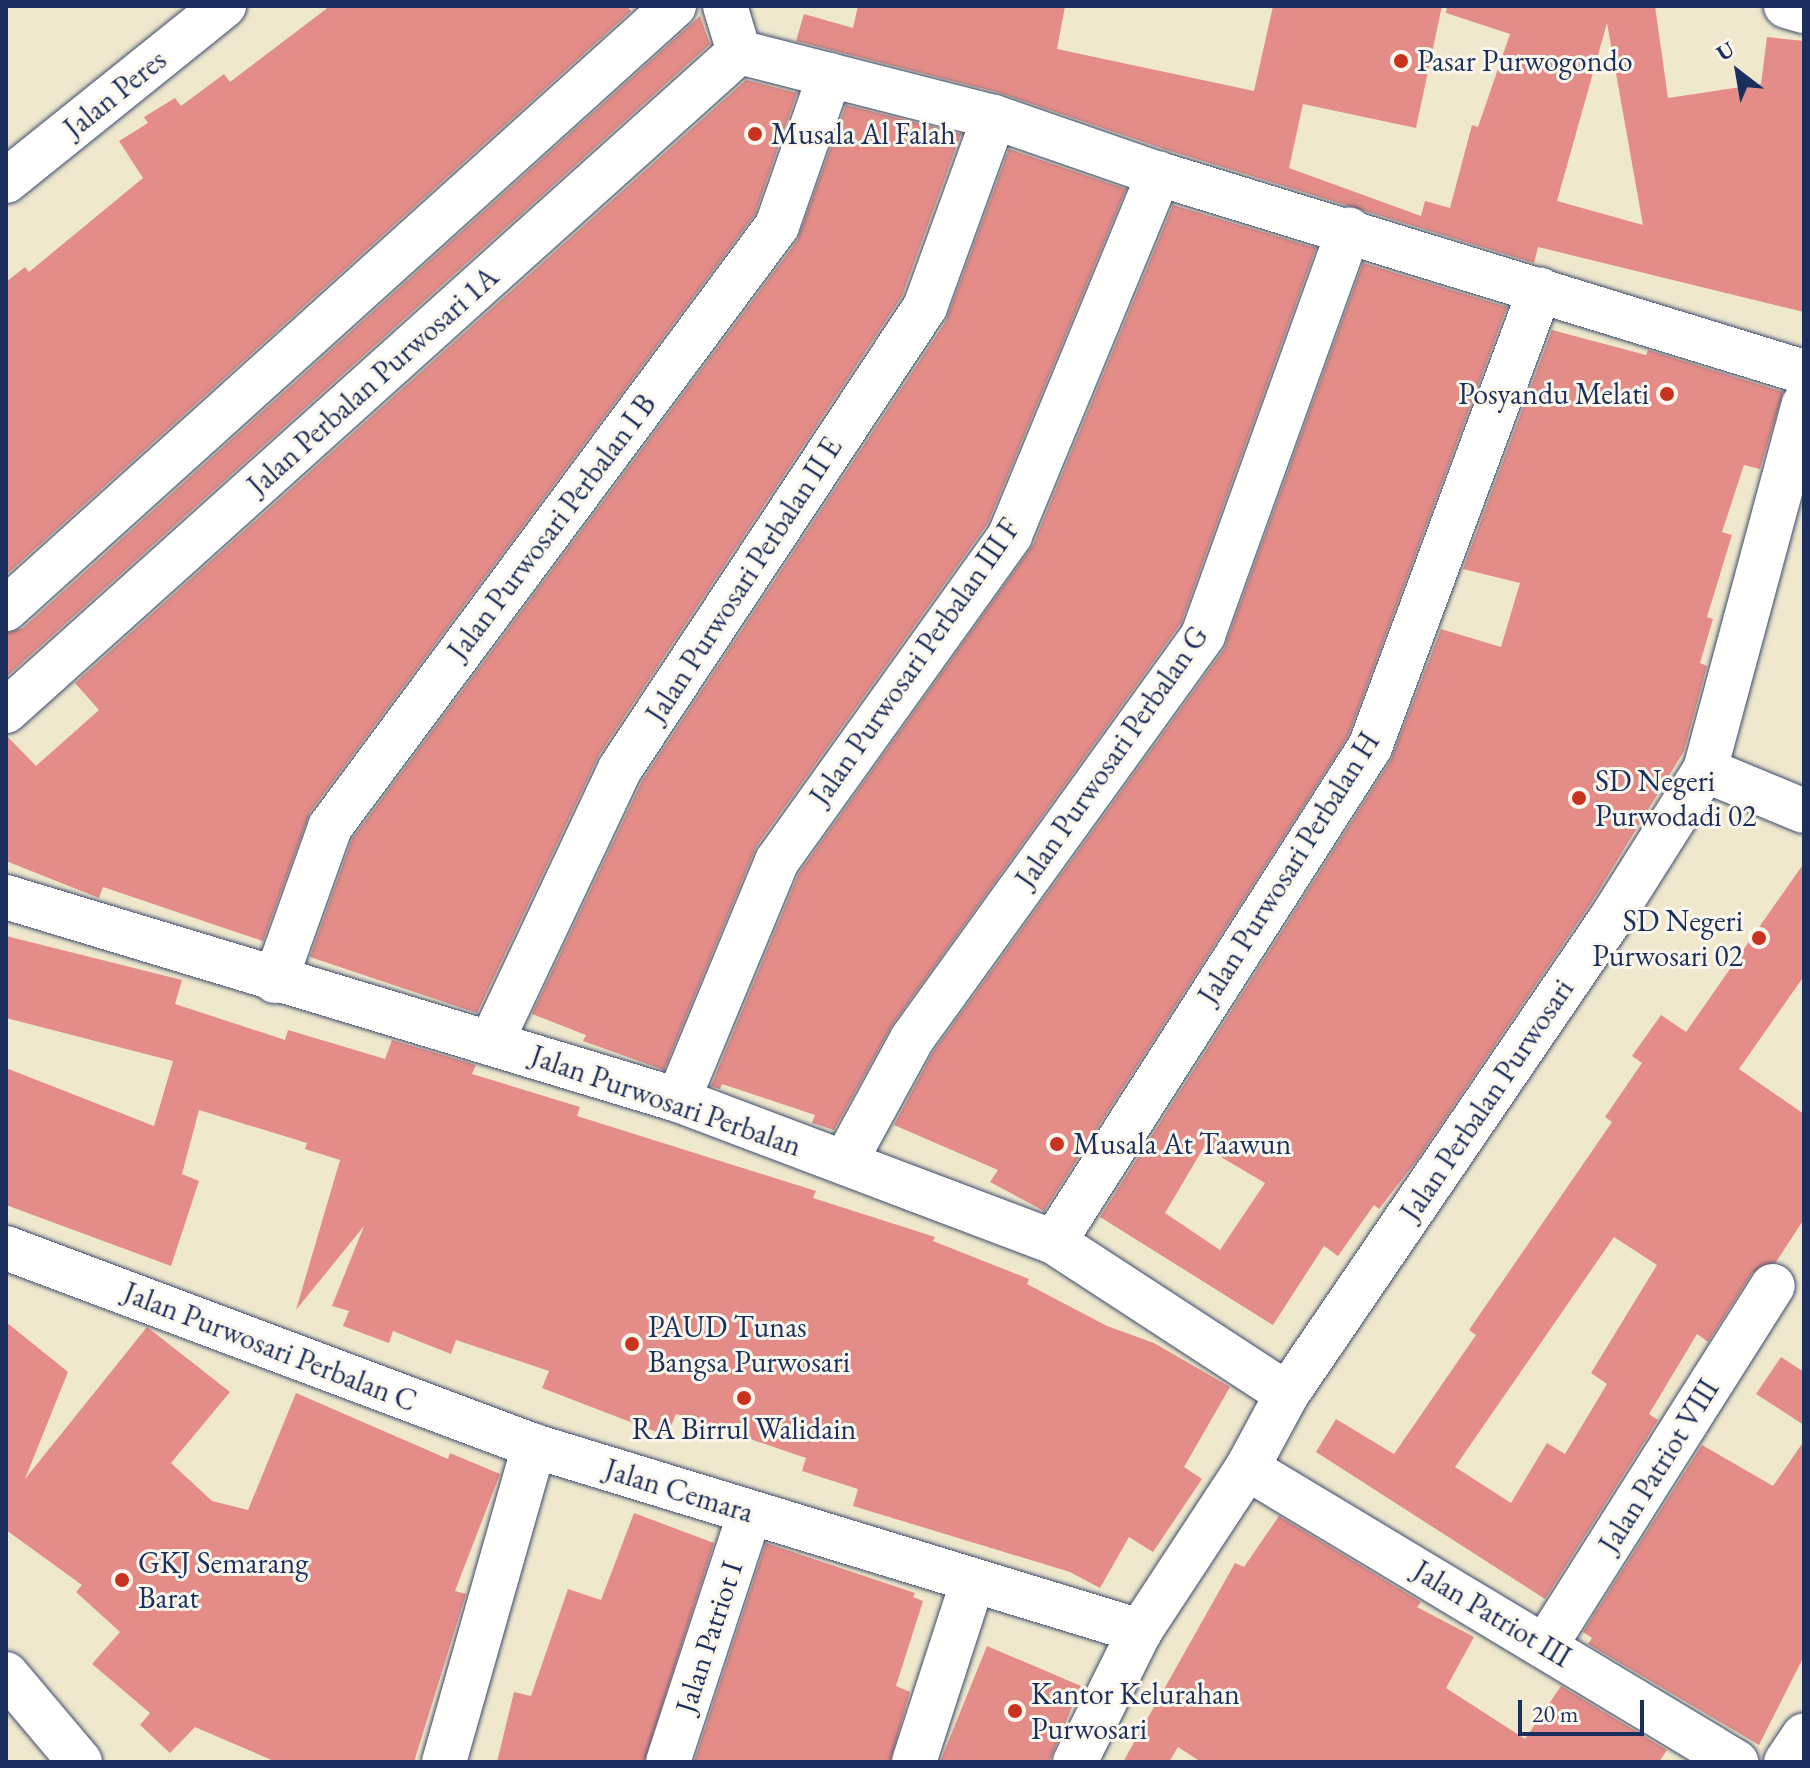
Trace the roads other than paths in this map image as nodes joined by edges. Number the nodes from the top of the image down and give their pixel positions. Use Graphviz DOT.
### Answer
graph roads {
  1 [pos="224,6"];
  2 [pos="674,6"];
  3 [pos="725,6"];
  4 [pos="1786,6"];
  5 [pos="1804,11"];
  6 [pos="739,52"];
  7 [pos="830,75"];
  8 [pos="994,117"];
  9 [pos="1159,174"];
  10 [pos="6,181"];
  11 [pos="1349,229"];
  12 [pos="1540,290"];
  13 [pos="1804,372"];
  14 [pos="1804,404"];
  15 [pos="6,609"];
  16 [pos="6,711"];
  17 [pos="1705,770"];
  18 [pos="1804,811"];
  19 [pos="6,897"];
  20 [pos="275,981"];
  21 [pos="491,1043"];
  22 [pos="678,1100"];
  23 [pos="845,1162"];
  24 [pos="1054,1242"];
  25 [pos="6,1248"];
  26 [pos="1773,1286"];
  27 [pos="1287,1394"];
  28 [pos="534,1446"];
  29 [pos="1247,1468"];
  30 [pos="750,1513"];
  31 [pos="972,1583"];
  32 [pos="1140,1631"];
  33 [pos="1545,1646"];
  34 [pos="6,1674"];
  35 [pos="1804,1735"];
  36 [pos="1728,1760"];
  37 [pos="80,1762"];
  38 [pos="444,1762"];
  39 [pos="668,1762"];
  40 [pos="914,1762"];
  41 [pos="1075,1762"];
  42 [pos="1786,1762"];
  1 -- 10 [label="street, Jalan Peres"];
  2 -- 15 [label="street"];
  3 -- 6 [label="street"];
  4 -- 5 [label="street"];
  6 -- 7 [label="street"];
  6 -- 16 [label="street, Jalan Perbalan Purwosari 1A"];
  7 -- 8 [label="street"];
  7 -- 20 [label="street, Jalan Purwosari Perbalan I B"];
  8 -- 9 [label="street"];
  8 -- 21 [label="street, Jalan Purwosari Perbalan II E"];
  9 -- 11 [label="street"];
  9 -- 22 [label="street, Jalan Purwosari Perbalan III F"];
  11 -- 12 [label="street"];
  11 -- 23 [label="street, Jalan Purwosari Perbalan G"];
  12 -- 13 [label="street"];
  12 -- 24 [label="street, Jalan Purwosari Perbalan H"];
  14 -- 17 [label="street, Jalan Perbalan Purwosari"];
  17 -- 18 [label="street"];
  17 -- 27 [label="street, Jalan Perbalan Purwosari"];
  19 -- 20 [label="street, Jalan Purwosari Perbalan"];
  20 -- 21 [label="street, Jalan Purwosari Perbalan"];
  21 -- 22 [label="street, Jalan Purwosari Perbalan"];
  22 -- 23 [label="street, Jalan Purwosari Perbalan"];
  23 -- 24 [label="street, Jalan Purwosari Perbalan"];
  24 -- 27 [label="street, Jalan Purwosari Perbalan"];
  25 -- 28 [label="street, Jalan Purwosari Perbalan C"];
  26 -- 33 [label="street, Jalan Patriot VIII"];
  27 -- 29 [label="street, Jalan Perbalan Purwosari"];
  28 -- 30 [label="street, Jalan Cemara"];
  28 -- 38 [label="street"];
  29 -- 32 [label="street, Jalan Perbalan Purwosari"];
  29 -- 33 [label="street, Jalan Patriot III"];
  30 -- 31 [label="street, Jalan Cemara"];
  30 -- 39 [label="street, Jalan Patriot I"];
  31 -- 32 [label="street, Jalan Cemara"];
  31 -- 40 [label="street"];
  32 -- 41 [label="street, Jalan Perbalan Purwosari"];
  33 -- 36 [label="street, Jalan Patriot III"];
  34 -- 37 [label="street"];
  35 -- 42 [label="street"];
}
